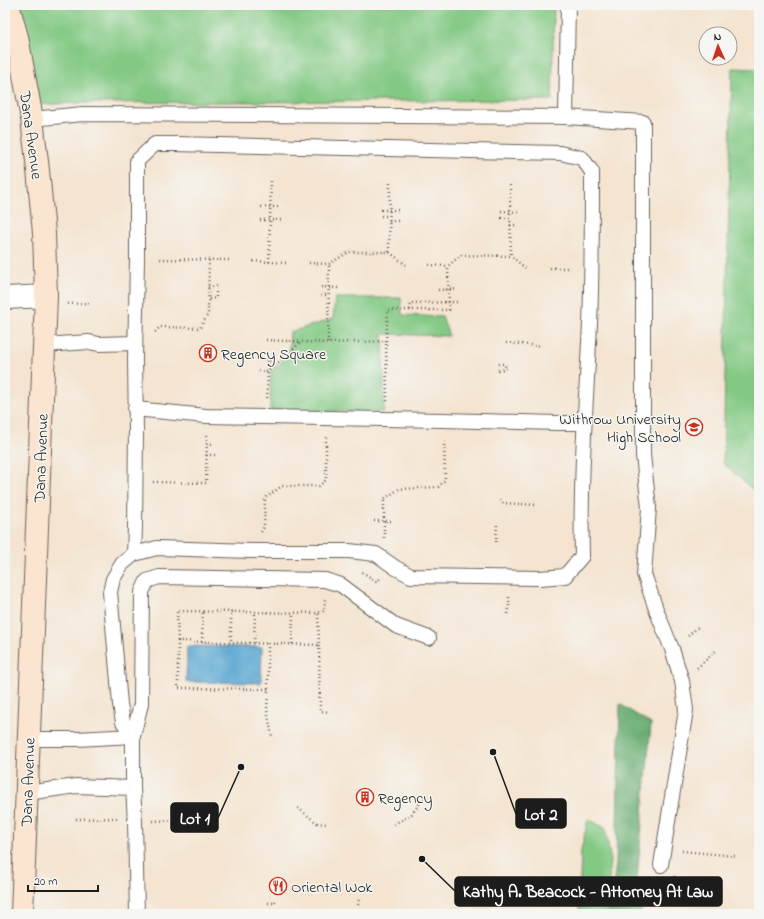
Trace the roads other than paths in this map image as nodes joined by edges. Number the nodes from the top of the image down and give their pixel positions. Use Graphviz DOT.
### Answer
graph roads {
  1 [pos="8,5"];
  2 [pos="568,5"];
  3 [pos="566,117"];
  4 [pos="32,118"];
  5 [pos="46,296"];
  6 [pos="5,298"];
  7 [pos="135,344"];
  8 [pos="44,345"];
  9 [pos="135,409"];
  10 [pos="584,423"];
  11 [pos="134,554"];
  12 [pos="429,638"];
  13 [pos="132,736"];
  14 [pos="29,739"];
  15 [pos="133,788"];
  16 [pos="26,793"];
  17 [pos="661,866"];
  18 [pos="22,914"];
  19 [pos="137,914"];
  1 -- 4 [label="street, Dana Avenue"];
  2 -- 3 [label="lane"];
  3 -- 4 [label="lane"];
  3 -- 17 [label="lane"];
  4 -- 5 [label="street, Dana Avenue"];
  5 -- 6 [label="street"];
  5 -- 8 [label="street, Dana Avenue"];
  7 -- 8 [label="lane"];
  7 -- 9 [label="lane"];
  7 -- 10 [label="lane"];
  8 -- 14 [label="street, Dana Avenue"];
  9 -- 10 [label="lane"];
  9 -- 11 [label="lane"];
  10 -- 11 [label="lane"];
  11 -- 13 [label="lane"];
  12 -- 13 [label="lane"];
  13 -- 14 [label="lane"];
  13 -- 15 [label="lane"];
  14 -- 16 [label="street, Dana Avenue"];
  15 -- 16 [label="lane"];
  15 -- 19 [label="lane"];
  16 -- 18 [label="street, Dana Avenue"];
}
